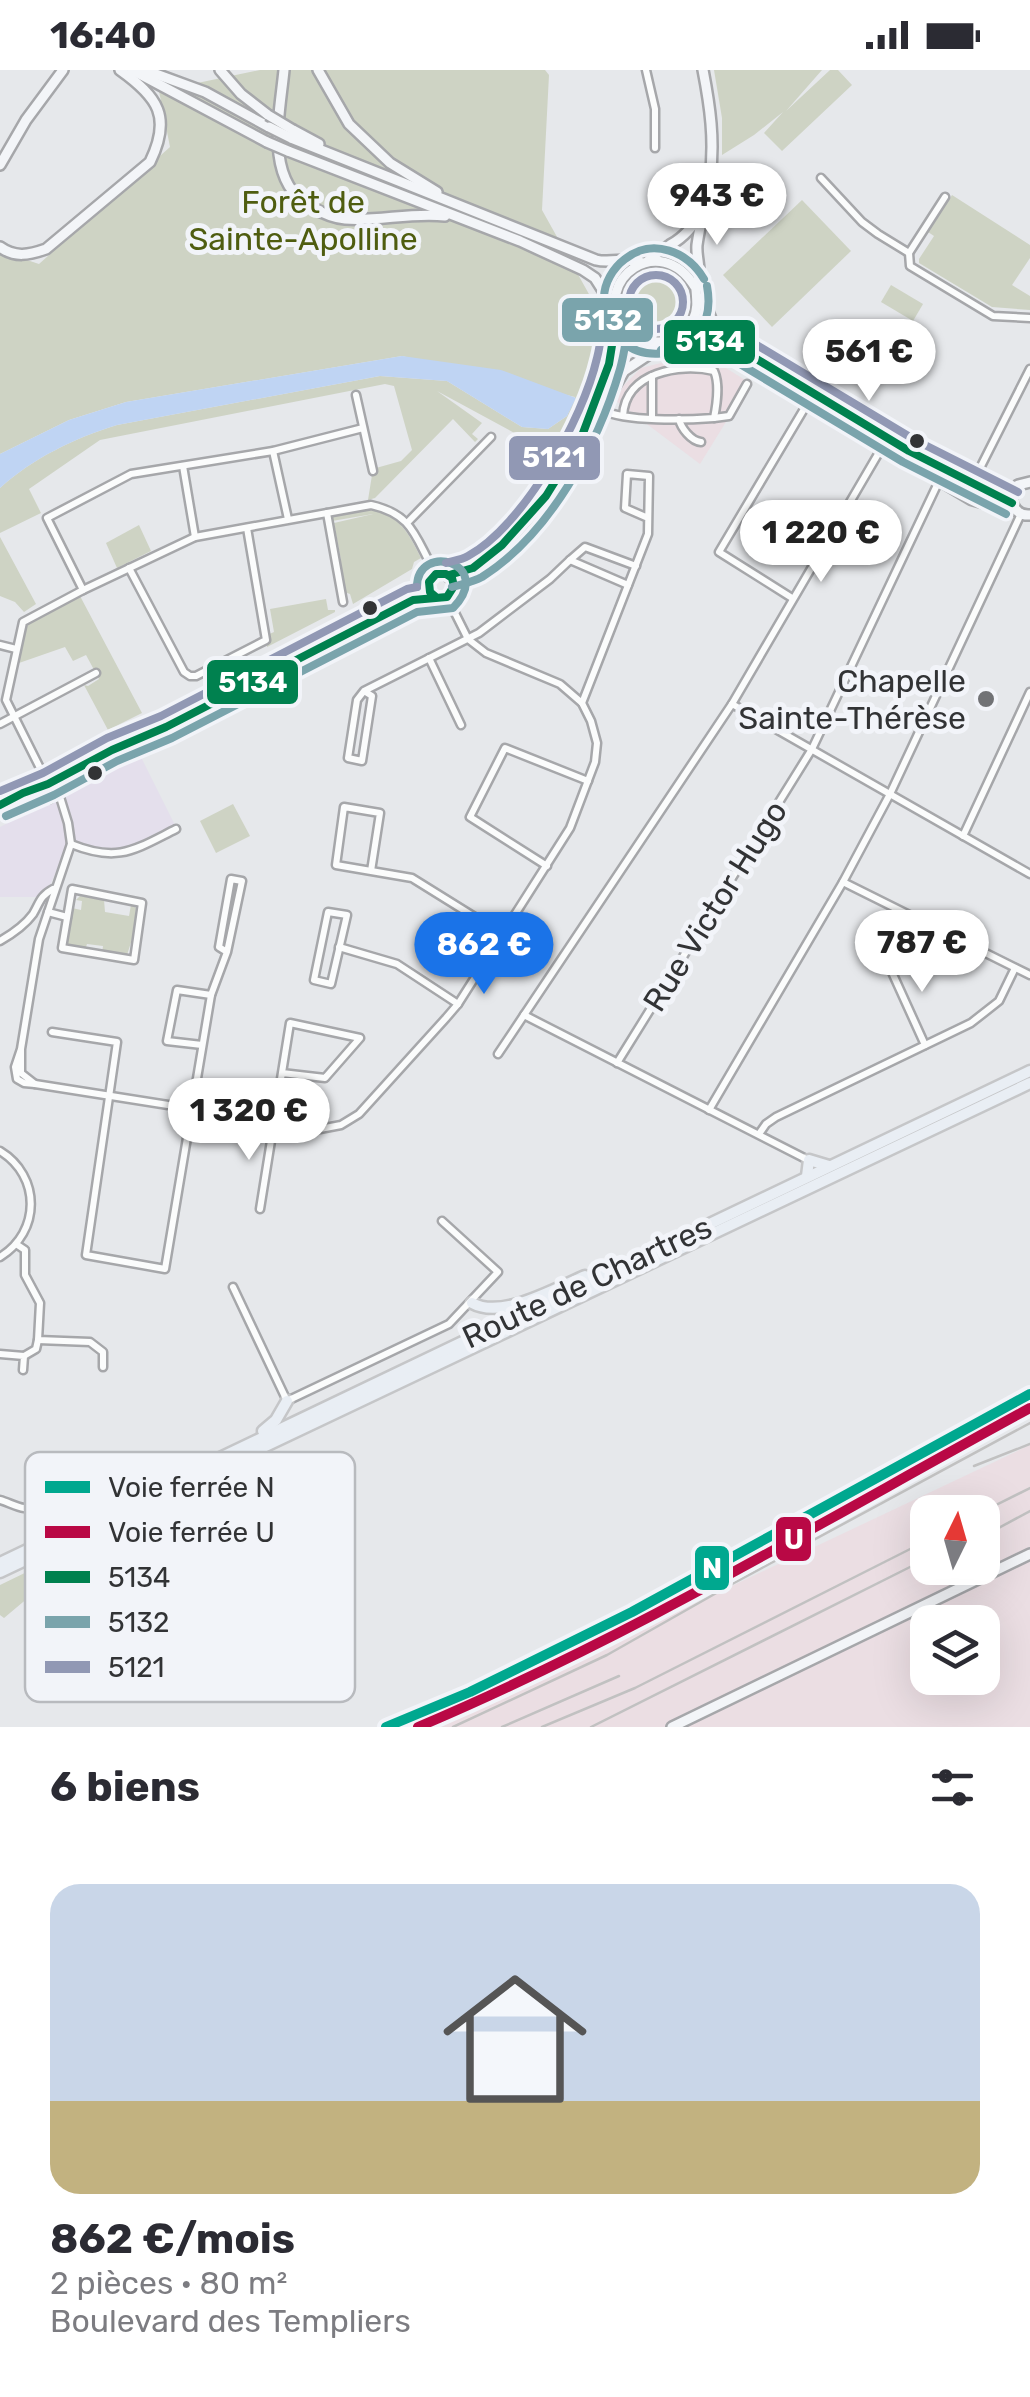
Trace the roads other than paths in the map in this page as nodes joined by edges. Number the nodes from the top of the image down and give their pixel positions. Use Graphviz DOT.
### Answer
graph roads {
  1 [pos="63,70"];
  2 [pos="120,70"];
  3 [pos="132,70"];
  4 [pos="145,70"];
  5 [pos="220,70"];
  6 [pos="284,70"];
  7 [pos="318,70"];
  8 [pos="646,70"];
  9 [pos="704,70"];
  10 [pos="292,134"];
  11 [pos="655,148"];
  12 [pos="0,165"];
  13 [pos="821,178"];
  14 [pos="945,196"];
  15 [pos="706,200"];
  16 [pos="489,217"];
  17 [pos="458,218"];
  18 [pos="0,247"];
  19 [pos="909,253"];
  20 [pos="644,263"];
  21 [pos="696,292"];
  22 [pos="617,313"];
  23 [pos="1030,318"];
  24 [pos="665,342"];
  25 [pos="740,349"];
  26 [pos="773,368"];
  27 [pos="1030,370"];
  28 [pos="652,376"];
  29 [pos="747,384"];
  30 [pos="356,395"];
  31 [pos="808,404"];
  32 [pos="602,410"];
  33 [pos="623,416"];
  34 [pos="652,418"];
  35 [pos="714,418"];
  36 [pos="679,419"];
  37 [pos="363,428"];
  38 [pos="491,437"];
  39 [pos="580,441"];
  40 [pos="700,442"];
  41 [pos="880,449"];
  42 [pos="273,451"];
  43 [pos="184,466"];
  44 [pos="373,471"];
  45 [pos="1030,482"];
  46 [pos="938,484"];
  47 [pos="972,484"];
  48 [pos="986,489"];
  49 [pos="1014,489"];
  50 [pos="1020,511"];
  51 [pos="327,513"];
  52 [pos="648,518"];
  53 [pos="288,519"];
  54 [pos="408,522"];
  55 [pos="246,528"];
  56 [pos="195,537"];
  57 [pos="570,560"];
  58 [pos="636,566"];
  59 [pos="130,568"];
  60 [pos="436,574"];
  61 [pos="451,579"];
  62 [pos="428,585"];
  63 [pos="628,586"];
  64 [pos="83,590"];
  65 [pos="442,597"];
  66 [pos="792,598"];
  67 [pos="413,600"];
  68 [pos="343,602"];
  69 [pos="468,638"];
  70 [pos="0,646"];
  71 [pos="16,649"];
  72 [pos="429,658"];
  73 [pos="96,674"];
  74 [pos="364,691"];
  75 [pos="1030,692"];
  76 [pos="582,702"];
  77 [pos="732,704"];
  78 [pos="13,717"];
  79 [pos="0,724"];
  80 [pos="461,725"];
  81 [pos="166,727"];
  82 [pos="812,749"];
  83 [pos="66,780"];
  84 [pos="588,781"];
  85 [pos="48,784"];
  86 [pos="36,794"];
  87 [pos="890,794"];
  88 [pos="60,797"];
  89 [pos="50,798"];
  90 [pos="0,806"];
  91 [pos="63,809"];
  92 [pos="0,813"];
  93 [pos="176,829"];
  94 [pos="963,836"];
  95 [pos="71,844"];
  96 [pos="546,866"];
  97 [pos="371,871"];
  98 [pos="1030,874"];
  99 [pos="843,882"];
  100 [pos="55,888"];
  101 [pos="52,898"];
  102 [pos="48,912"];
  103 [pos="33,913"];
  104 [pos="67,917"];
  105 [pos="502,934"];
  106 [pos="0,941"];
  107 [pos="340,947"];
  108 [pos="227,952"];
  109 [pos="886,959"];
  110 [pos="1015,968"];
  111 [pos="1030,975"];
  112 [pos="211,995"];
  113 [pos="458,1004"];
  114 [pos="524,1015"];
  115 [pos="52,1032"];
  116 [pos="202,1045"];
  117 [pos="925,1045"];
  118 [pos="498,1054"];
  119 [pos="617,1063"];
  120 [pos="1030,1071"];
  121 [pos="282,1073"];
  122 [pos="1030,1083"];
  123 [pos="110,1096"];
  124 [pos="192,1110"];
  125 [pos="710,1110"];
  126 [pos="274,1124"];
  127 [pos="759,1134"];
  128 [pos="0,1151"];
  129 [pos="809,1160"];
  130 [pos="829,1166"];
  131 [pos="807,1176"];
  132 [pos="260,1209"];
  133 [pos="442,1221"];
  134 [pos="16,1244"];
  135 [pos="0,1257"];
  136 [pos="610,1271"];
  137 [pos="233,1286"];
  138 [pos="472,1302"];
  139 [pos="38,1340"];
  140 [pos="0,1354"];
  141 [pos="24,1356"];
  142 [pos="103,1366"];
  143 [pos="24,1370"];
  144 [pos="287,1401"];
  145 [pos="216,1452"];
  146 [pos="229,1452"];
  147 [pos="242,1452"];
  148 [pos="0,1500"];
  149 [pos="25,1508"];
  150 [pos="25,1551"];
  151 [pos="1030,1554"];
  152 [pos="25,1559"];
  153 [pos="0,1562"];
  154 [pos="0,1572"];
  155 [pos="672,1727"];
  1 -- 12 [label="street"];
  2 -- 18 [label="street"];
  3 -- 17 [label="street, bridge"];
  4 -- 10 [label="street, bridge"];
  5 -- 10 [label="street, bridge"];
  6 -- 17 [label="street"];
  7 -- 16 [label="street"];
  8 -- 11 [label="street"];
  9 -- 15 [label="street"];
  10 -- 16 [label="street"];
  13 -- 19 [label="street"];
  14 -- 19 [label="street"];
  15 -- 20 [label="street"];
  15 -- 21 [label="street"];
  16 -- 20 [label="street"];
  17 -- 22 [label="street"];
  19 -- 23 [label="street"];
  20 -- 21 [label="street"];
  20 -- 22 [label="street"];
  21 -- 24 [label="street"];
  21 -- 25 [label="street"];
  22 -- 24 [label="street"];
  22 -- 39 [label="street"];
  24 -- 25 [label="street"];
  24 -- 32 [label="street"];
  25 -- 26 [label="street"];
  26 -- 31 [label="street"];
  26 -- 47 [label="street"];
  27 -- 47 [label="street"];
  28 -- 33 [label="street"];
  28 -- 34 [label="street"];
  28 -- 35 [label="street"];
  29 -- 35 [label="street"];
  30 -- 37 [label="street"];
  31 -- 41 [label="street"];
  31 -- 66 [label="street"];
  32 -- 33 [label="street"];
  32 -- 39 [label="street"];
  33 -- 34 [label="street"];
  34 -- 36 [label="street"];
  35 -- 36 [label="street"];
  36 -- 40 [label="street"];
  37 -- 42 [label="street"];
  37 -- 44 [label="street"];
  38 -- 54 [label="street"];
  39 -- 61 [label="street"];
  41 -- 46 [label="street"];
  41 -- 66 [label="street"];
  42 -- 43 [label="street"];
  42 -- 53 [label="street"];
  43 -- 56 [label="street"];
  43 -- 64 [label="street"];
  45 -- 49 [label="street"];
  46 -- 50 [label="street"];
  46 -- 82 [label="street, Rue Victor Hugo"];
  47 -- 48 [label="street"];
  48 -- 49 [label="street"];
  48 -- 50 [label="street"];
  49 -- 50 [label="street"];
  50 -- 87 [label="street"];
  51 -- 53 [label="street"];
  51 -- 54 [label="street"];
  51 -- 68 [label="street"];
  52 -- 52 [label="street"];
  52 -- 58 [label="street"];
  53 -- 55 [label="street"];
  54 -- 60 [label="street"];
  55 -- 56 [label="street"];
  55 -- 59 [label="street"];
  56 -- 59 [label="street"];
  57 -- 58 [label="street"];
  57 -- 63 [label="street"];
  57 -- 69 [label="street"];
  58 -- 63 [label="street"];
  59 -- 64 [label="street"];
  60 -- 61 [label="street"];
  60 -- 62 [label="street"];
  61 -- 65 [label="street"];
  62 -- 65 [label="street"];
  62 -- 67 [label="street"];
  63 -- 76 [label="street"];
  64 -- 71 [label="street"];
  65 -- 67 [label="street"];
  65 -- 69 [label="street"];
  66 -- 77 [label="street"];
  67 -- 81 [label="street"];
  69 -- 72 [label="street"];
  69 -- 76 [label="street"];
  70 -- 71 [label="street"];
  71 -- 78 [label="street"];
  72 -- 74 [label="street"];
  72 -- 80 [label="street"];
  73 -- 78 [label="street"];
  74 -- 74 [label="street"];
  75 -- 94 [label="street"];
  76 -- 84 [label="street"];
  77 -- 82 [label="street"];
  77 -- 114 [label="street"];
  78 -- 79 [label="street"];
  78 -- 85 [label="street"];
  81 -- 83 [label="street"];
  81 -- 85 [label="street"];
  82 -- 87 [label="street"];
  82 -- 119 [label="street, Rue Victor Hugo"];
  83 -- 85 [label="street"];
  83 -- 88 [label="street"];
  84 -- 96 [label="street"];
  84 -- 96 [label="street"];
  85 -- 86 [label="street"];
  85 -- 88 [label="street"];
  85 -- 89 [label="street"];
  85 -- 90 [label="street"];
  86 -- 89 [label="street"];
  86 -- 92 [label="street"];
  87 -- 94 [label="street"];
  87 -- 99 [label="street"];
  88 -- 91 [label="street"];
  89 -- 91 [label="street"];
  91 -- 95 [label="street"];
  93 -- 95 [label="street"];
  94 -- 98 [label="street"];
  95 -- 100 [label="street"];
  96 -- 105 [label="street"];
  97 -- 97 [label="street"];
  97 -- 105 [label="street"];
  99 -- 110 [label="street"];
  99 -- 125 [label="street"];
  100 -- 101 [label="street"];
  100 -- 103 [label="street"];
  101 -- 102 [label="street"];
  101 -- 103 [label="street"];
  102 -- 104 [label="street"];
  102 -- 123 [label="street"];
  103 -- 106 [label="street"];
  104 -- 104 [label="street"];
  105 -- 113 [label="street"];
  107 -- 107 [label="street"];
  107 -- 113 [label="street"];
  108 -- 108 [label="street"];
  108 -- 112 [label="street"];
  109 -- 117 [label="street"];
  110 -- 111 [label="street"];
  110 -- 117 [label="street"];
  112 -- 116 [label="street"];
  112 -- 116 [label="street"];
  113 -- 126 [label="street"];
  114 -- 118 [label="street"];
  114 -- 119 [label="street"];
  115 -- 123 [label="street"];
  116 -- 124 [label="street"];
  117 -- 127 [label="street"];
  119 -- 125 [label="street"];
  120 -- 130 [label="main road, Route de Chartres"];
  121 -- 121 [label="street"];
  121 -- 126 [label="street"];
  122 -- 147 [label="main road, Route de Chartres"];
  123 -- 124 [label="street"];
  123 -- 124 [label="street"];
  124 -- 126 [label="street"];
  125 -- 127 [label="street"];
  126 -- 132 [label="street"];
  127 -- 129 [label="street"];
  128 -- 134 [label="street"];
  129 -- 130 [label="main road"];
  129 -- 131 [label="main road"];
  130 -- 131 [label="main road, Route de Chartres"];
  131 -- 136 [label="main road, Route de Chartres"];
  133 -- 138 [label="street"];
  134 -- 135 [label="street"];
  134 -- 139 [label="street"];
  136 -- 138 [label="main road"];
  136 -- 146 [label="main road, Route de Chartres"];
  137 -- 144 [label="street"];
  138 -- 144 [label="street"];
  139 -- 141 [label="street"];
  139 -- 142 [label="street"];
  140 -- 141 [label="street"];
  141 -- 143 [label="street"];
  144 -- 145 [label="main road"];
  148 -- 149 [label="street"];
  150 -- 153 [label="main road"];
  151 -- 155 [label="street"];
  152 -- 154 [label="main road"];
}
